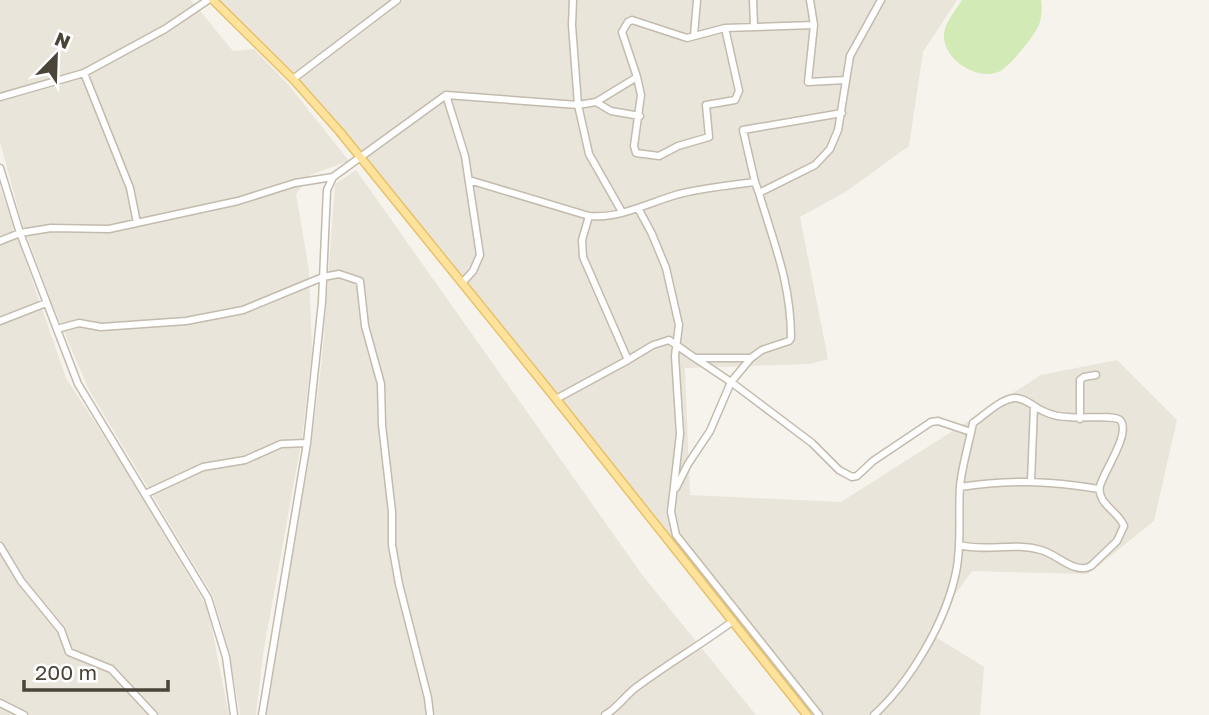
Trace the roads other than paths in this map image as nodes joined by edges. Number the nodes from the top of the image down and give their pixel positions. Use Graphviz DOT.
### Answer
graph roads {
  1 [pos="208,0"];
  2 [pos="214,0"];
  3 [pos="397,0"];
  4 [pos="573,0"];
  5 [pos="697,0"];
  6 [pos="753,0"];
  7 [pos="810,0"];
  8 [pos="881,0"];
  9 [pos="814,25"];
  10 [pos="754,26"];
  11 [pos="725,28"];
  12 [pos="694,36"];
  13 [pos="84,73"];
  14 [pos="637,77"];
  15 [pos="293,79"];
  16 [pos="845,80"];
  17 [pos="446,95"];
  18 [pos="0,97"];
  19 [pos="596,102"];
  20 [pos="578,104"];
  21 [pos="842,113"];
  22 [pos="640,116"];
  23 [pos="361,158"];
  24 [pos="0,168"];
  25 [pos="333,177"];
  26 [pos="469,180"];
  27 [pos="755,182"];
  28 [pos="760,193"];
  29 [pos="638,208"];
  30 [pos="622,212"];
  31 [pos="589,216"];
  32 [pos="137,223"];
  33 [pos="20,233"];
  34 [pos="0,241"];
  35 [pos="323,277"];
  36 [pos="462,283"];
  37 [pos="46,303"];
  38 [pos="0,321"];
  39 [pos="57,329"];
  40 [pos="677,344"];
  41 [pos="695,358"];
  42 [pos="751,358"];
  43 [pos="628,360"];
  44 [pos="1096,375"];
  45 [pos="731,382"];
  46 [pos="556,399"];
  47 [pos="1034,407"];
  48 [pos="1080,419"];
  49 [pos="971,432"];
  50 [pos="307,443"];
  51 [pos="1031,481"];
  52 [pos="960,487"];
  53 [pos="675,489"];
  54 [pos="1099,489"];
  55 [pos="145,494"];
  56 [pos="959,545"];
  57 [pos="0,546"];
  58 [pos="733,621"];
  59 [pos="0,703"];
  60 [pos="24,715"];
  61 [pos="155,715"];
  62 [pos="234,715"];
  63 [pos="261,715"];
  64 [pos="430,715"];
  65 [pos="605,715"];
  66 [pos="807,715"];
  67 [pos="819,715"];
  68 [pos="874,715"];
  1 -- 13 [label="street"];
  2 -- 15 [label="main road"];
  3 -- 15 [label="street"];
  4 -- 20 [label="street"];
  5 -- 12 [label="street"];
  6 -- 10 [label="street"];
  7 -- 9 [label="street"];
  8 -- 16 [label="street"];
  9 -- 10 [label="street"];
  9 -- 16 [label="street"];
  10 -- 11 [label="street"];
  11 -- 12 [label="street"];
  11 -- 22 [label="street"];
  12 -- 14 [label="street"];
  13 -- 18 [label="street"];
  13 -- 32 [label="street"];
  14 -- 19 [label="street"];
  14 -- 22 [label="street"];
  15 -- 23 [label="main road"];
  16 -- 21 [label="street"];
  17 -- 20 [label="street"];
  17 -- 23 [label="street"];
  17 -- 26 [label="street"];
  19 -- 20 [label="street"];
  19 -- 22 [label="street"];
  20 -- 30 [label="street"];
  21 -- 27 [label="street"];
  21 -- 28 [label="street"];
  23 -- 25 [label="street"];
  23 -- 36 [label="main road"];
  24 -- 33 [label="street"];
  25 -- 32 [label="street"];
  25 -- 35 [label="street"];
  26 -- 31 [label="street"];
  26 -- 36 [label="street"];
  27 -- 28 [label="street"];
  27 -- 29 [label="street"];
  28 -- 42 [label="street"];
  29 -- 30 [label="street"];
  29 -- 40 [label="street"];
  30 -- 31 [label="street"];
  31 -- 43 [label="street"];
  32 -- 33 [label="street"];
  33 -- 34 [label="street"];
  33 -- 37 [label="street"];
  35 -- 39 [label="street"];
  35 -- 50 [label="street"];
  35 -- 64 [label="street"];
  36 -- 46 [label="main road"];
  37 -- 38 [label="street"];
  37 -- 39 [label="street"];
  39 -- 55 [label="street"];
  40 -- 41 [label="street"];
  40 -- 43 [label="street"];
  40 -- 53 [label="street"];
  41 -- 42 [label="street"];
  41 -- 45 [label="street"];
  42 -- 45 [label="street"];
  43 -- 46 [label="street"];
  44 -- 48 [label="street"];
  45 -- 49 [label="street"];
  45 -- 53 [label="street"];
  46 -- 58 [label="main road"];
  47 -- 48 [label="street"];
  47 -- 49 [label="street"];
  47 -- 51 [label="street"];
  48 -- 54 [label="street"];
  49 -- 52 [label="street"];
  50 -- 55 [label="street"];
  50 -- 63 [label="street"];
  51 -- 52 [label="street"];
  51 -- 54 [label="street"];
  52 -- 56 [label="street"];
  53 -- 67 [label="street"];
  54 -- 56 [label="street"];
  55 -- 62 [label="street"];
  56 -- 68 [label="street"];
  57 -- 61 [label="street"];
  58 -- 65 [label="street"];
  58 -- 66 [label="main road"];
  59 -- 60 [label="street"];
}
